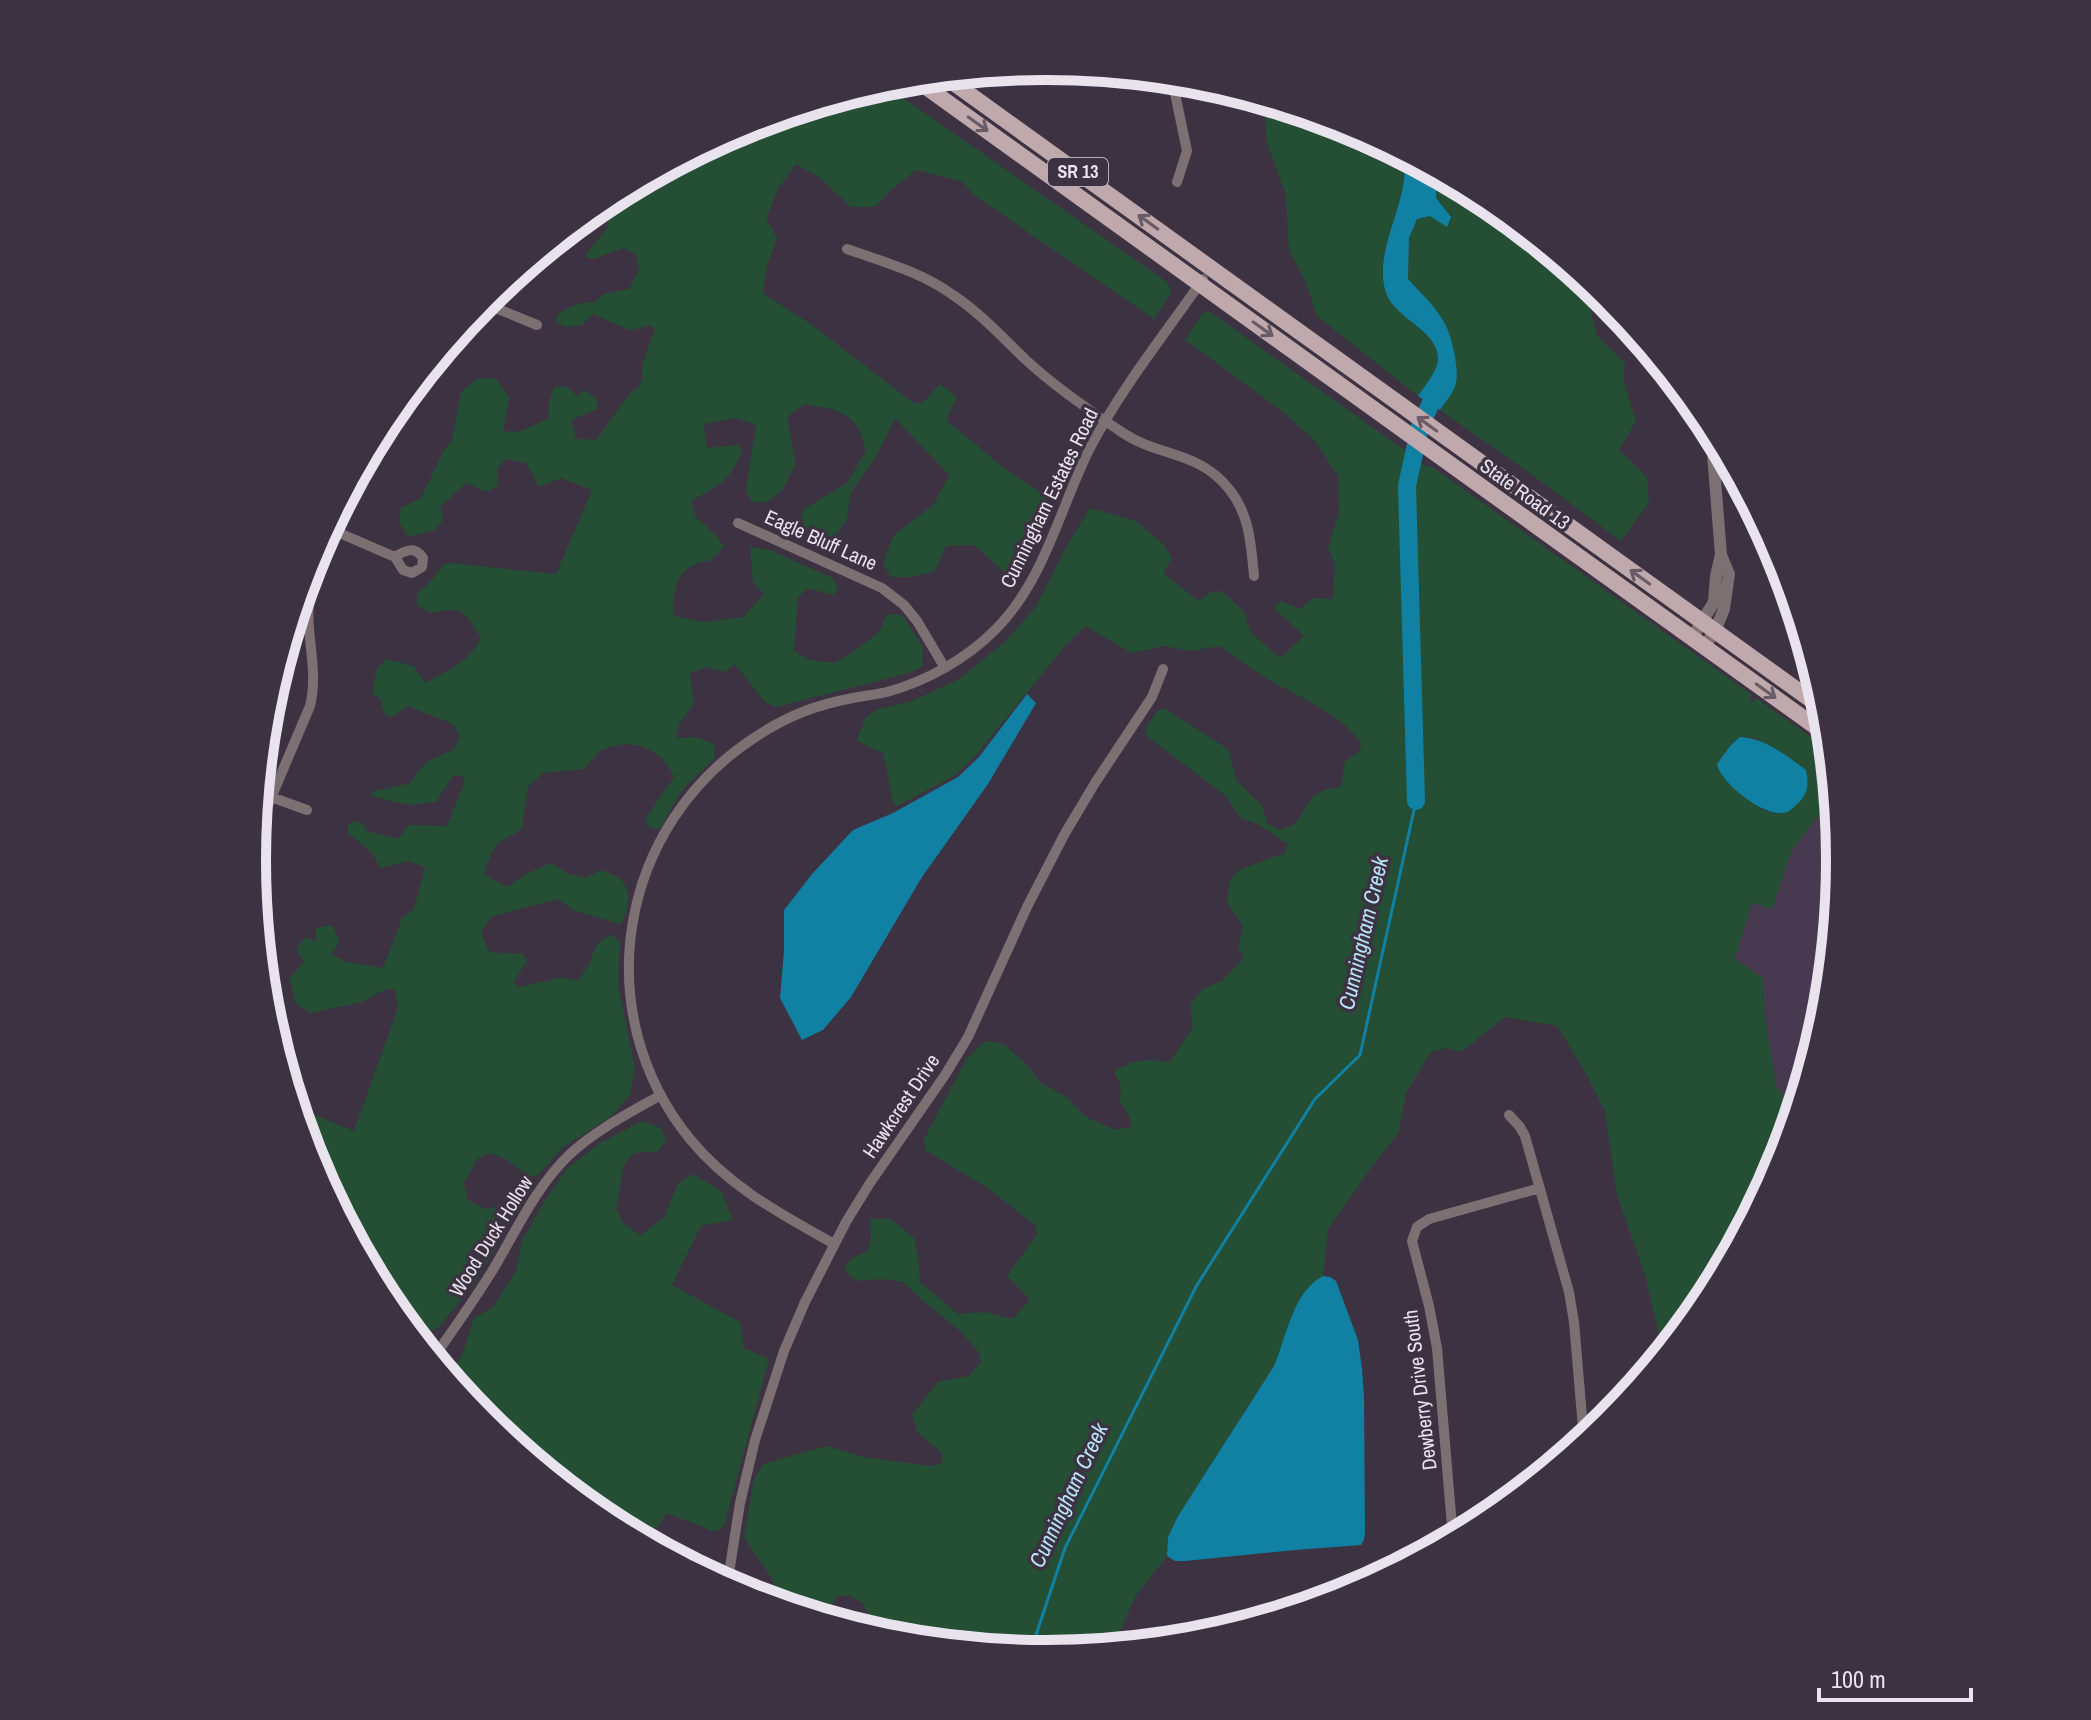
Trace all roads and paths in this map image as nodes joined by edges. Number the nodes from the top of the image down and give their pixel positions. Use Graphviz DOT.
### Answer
graph roads {
  1 [pos="957,86"];
  2 [pos="929,89"];
  3 [pos="1175,91"];
  4 [pos="1177,182"];
  5 [pos="847,249"];
  6 [pos="1211,268"];
  7 [pos="1200,283"];
  8 [pos="494,308"];
  9 [pos="537,325"];
  10 [pos="1105,420"];
  11 [pos="1713,458"];
  12 [pos="738,523"];
  13 [pos="338,533"];
  14 [pos="395,557"];
  15 [pos="1254,576"];
  16 [pos="308,606"];
  17 [pos="1709,627"];
  18 [pos="1698,642"];
  19 [pos="945,668"];
  20 [pos="1163,669"];
  21 [pos="1809,698"];
  22 [pos="1814,725"];
  23 [pos="271,797"];
  24 [pos="267,806"];
  25 [pos="307,810"];
  26 [pos="661,1095"];
  27 [pos="1509,1115"];
  28 [pos="1540,1188"];
  29 [pos="834,1244"];
  30 [pos="439,1350"];
  31 [pos="1583,1425"];
  32 [pos="1452,1525"];
  33 [pos="729,1573"];
  6 -- 1 [label="main road, SR 13, one-way"];
  2 -- 7 [label="main road, SR 13, one-way"];
  3 -- 4 [label="street"];
  5 -- 10 [label="street"];
  6 -- 7 [label="street, Cunningham Estates Road"];
  17 -- 6 [label="main road, State Road 13 / SR 13, one-way"];
  7 -- 10 [label="street, Cunningham Estates Road"];
  7 -- 18 [label="main road, State Road 13 / SR 13, one-way"];
  8 -- 9 [label="street"];
  10 -- 15 [label="street"];
  10 -- 19 [label="street, Cunningham Estates Road"];
  11 -- 17 [label="street"];
  12 -- 19 [label="street, Eagle Bluff Lane"];
  13 -- 14 [label="street"];
  16 -- 23 [label="street"];
  17 -- 18 [label="street"];
  17 -- 21 [label="main road, State Road 13 / SR 13"];
  18 -- 22 [label="main road, State Road 13 / SR 13, one-way"];
  19 -- 26 [label="street, Cunningham Estates Road"];
  20 -- 29 [label="street, Hawkcrest Drive"];
  23 -- 24 [label="street"];
  23 -- 25 [label="street"];
  26 -- 29 [label="street, Cunningham Estates Road"];
  26 -- 30 [label="street, Wood Duck Hollow"];
  27 -- 28 [label="street"];
  28 -- 31 [label="street"];
  28 -- 32 [label="street, Dewberry Drive South"];
  29 -- 33 [label="street, Hawkcrest Drive"];
}
